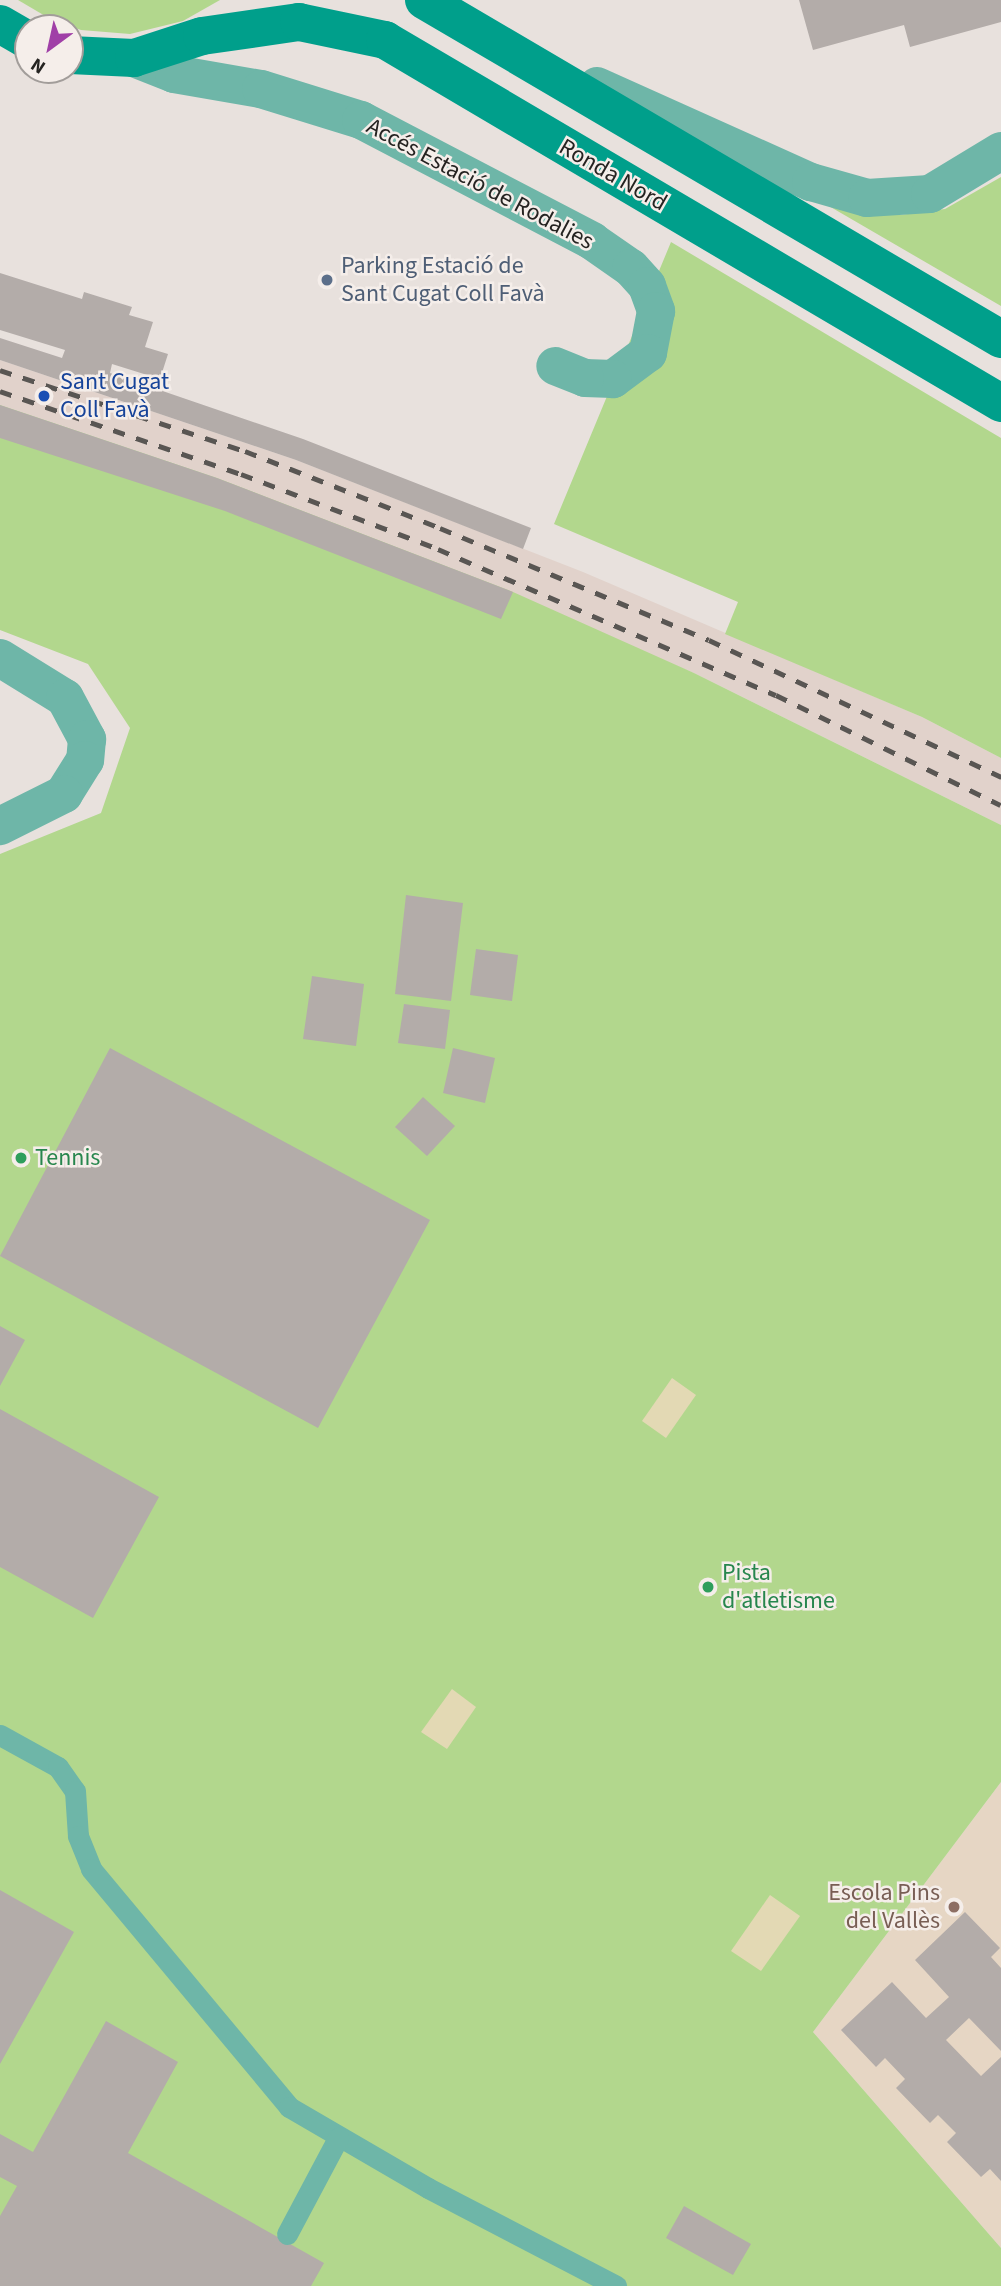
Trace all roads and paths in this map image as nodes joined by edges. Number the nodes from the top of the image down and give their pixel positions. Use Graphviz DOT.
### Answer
graph roads {
  1 [pos="252,0"];
  2 [pos="424,0"];
  3 [pos="483,34"];
  4 [pos="202,36"];
  5 [pos="84,56"];
  6 [pos="134,58"];
  7 [pos="1001,151"];
  8 [pos="1001,340"];
  9 [pos="555,366"];
  10 [pos="1001,403"];
  11 [pos="0,658"];
  12 [pos="0,826"];
  13 [pos="0,1735"];
  14 [pos="338,2138"];
  15 [pos="287,2234"];
  16 [pos="616,2286"];
  1 -- 4 [label="main road, Ronda Nord"];
  2 -- 3 [label="main road"];
  3 -- 7 [label="street"];
  3 -- 8 [label="main road"];
  4 -- 6 [label="main road, Ronda Nord"];
  4 -- 10 [label="main road, Ronda Nord"];
  5 -- 6 [label="main road, Ronda Nord"];
  6 -- 9 [label="street, Accés Estació de Rodalies"];
  11 -- 12 [label="street"];
  13 -- 14 [label="lane"];
  14 -- 15 [label="lane"];
  14 -- 16 [label="lane"];
}
